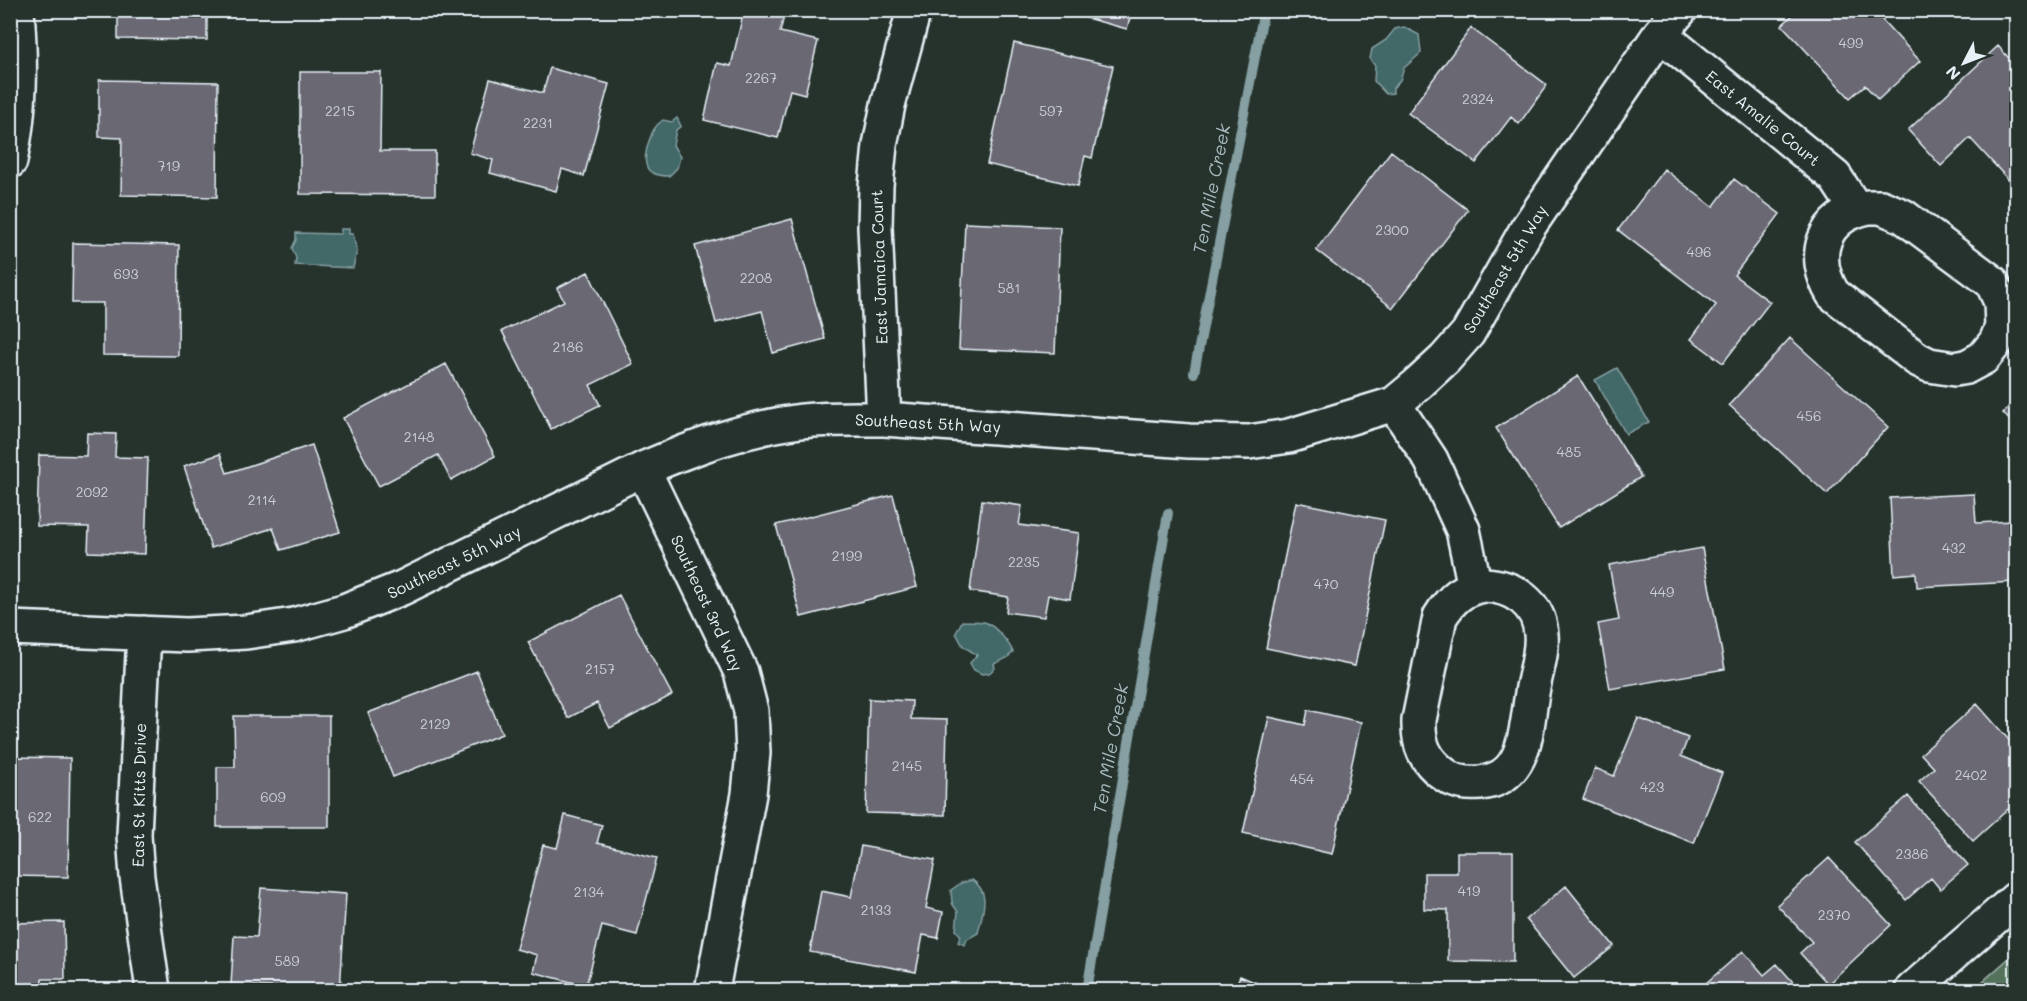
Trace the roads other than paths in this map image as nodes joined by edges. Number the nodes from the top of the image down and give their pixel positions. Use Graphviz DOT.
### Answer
graph roads {
  1 [pos="17,10"];
  2 [pos="914,10"];
  3 [pos="1670,22"];
  4 [pos="10,161"];
  5 [pos="1856,210"];
  6 [pos="1394,404"];
  7 [pos="884,419"];
  8 [pos="643,469"];
  9 [pos="1474,586"];
  10 [pos="10,628"];
  11 [pos="144,633"];
  12 [pos="2016,899"];
  13 [pos="153,990"];
  14 [pos="712,990"];
  15 [pos="1912,990"];
  1 -- 4 [label="street"];
  2 -- 7 [label="street, East Jamaica Court"];
  3 -- 5 [label="street, East Amalie Court"];
  3 -- 6 [label="street, Southeast 5th Way"];
  5 -- 5 [label="street"];
  6 -- 7 [label="street, Southeast 5th Way"];
  6 -- 9 [label="street"];
  7 -- 8 [label="street, Southeast 5th Way"];
  8 -- 11 [label="street, Southeast 5th Way"];
  8 -- 14 [label="street, Southeast 3rd Way"];
  9 -- 9 [label="street"];
  10 -- 11 [label="street, Southeast 5th Way"];
  11 -- 13 [label="street, East St Kitts Drive"];
  12 -- 15 [label="street"];
}
